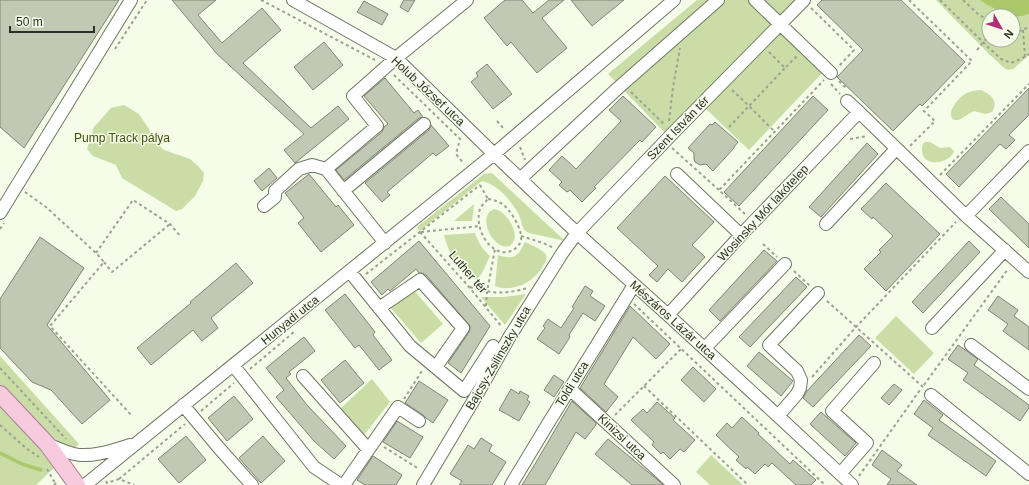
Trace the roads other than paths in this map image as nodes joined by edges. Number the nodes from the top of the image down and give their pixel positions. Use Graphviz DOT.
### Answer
graph roads {
  1 [pos="131,0"];
  2 [pos="294,0"];
  3 [pos="466,0"];
  4 [pos="674,0"];
  5 [pos="718,0"];
  6 [pos="755,0"];
  7 [pos="804,0"];
  8 [pos="780,24"];
  9 [pos="396,58"];
  10 [pos="829,76"];
  11 [pos="847,101"];
  12 [pos="859,112"];
  13 [pos="424,124"];
  14 [pos="902,149"];
  15 [pos="1029,151"];
  16 [pos="494,154"];
  17 [pos="326,169"];
  18 [pos="677,174"];
  19 [pos="520,179"];
  20 [pos="343,191"];
  21 [pos="264,206"];
  22 [pos="0,213"];
  23 [pos="965,215"];
  24 [pos="826,224"];
  25 [pos="577,233"];
  26 [pos="741,235"];
  27 [pos="385,243"];
  28 [pos="1005,250"];
  29 [pos="785,264"];
  30 [pos="1029,272"];
  31 [pos="354,276"];
  32 [pos="634,284"];
  33 [pos="818,293"];
  34 [pos="379,308"];
  35 [pos="668,315"];
  36 [pos="932,328"];
  37 [pos="971,345"];
  38 [pos="493,346"];
  39 [pos="705,348"];
  40 [pos="874,363"];
  41 [pos="432,364"];
  42 [pos="233,365"];
  43 [pos="303,376"];
  44 [pos="570,389"];
  45 [pos="1029,389"];
  46 [pos="927,391"];
  47 [pos="0,394"];
  48 [pos="183,405"];
  49 [pos="778,416"];
  50 [pos="419,421"];
  51 [pos="137,442"];
  52 [pos="371,445"];
  53 [pos="42,450"];
  54 [pos="840,474"];
  55 [pos="1029,474"];
  56 [pos="426,480"];
  57 [pos="855,481"];
  58 [pos="77,485"];
  59 [pos="84,485"];
  60 [pos="252,485"];
  61 [pos="342,485"];
  62 [pos="512,485"];
  63 [pos="674,485"];
  1 -- 22 [label="street"];
  2 -- 9 [label="street, Holub József utca"];
  3 -- 9 [label="street"];
  4 -- 16 [label="street"];
  5 -- 19 [label="street"];
  6 -- 8 [label="street"];
  7 -- 8 [label="street, Szent István tér"];
  8 -- 10 [label="street"];
  8 -- 25 [label="street, Szent István tér"];
  9 -- 16 [label="street, Holub József utca"];
  9 -- 17 [label="street"];
  11 -- 12 [label="street"];
  12 -- 14 [label="street"];
  12 -- 26 [label="street, Wosinsky Mór lakótelep"];
  13 -- 20 [label="street"];
  14 -- 23 [label="street"];
  14 -- 24 [label="street"];
  15 -- 23 [label="street"];
  16 -- 19 [label="street, Mészáros Lázár utca"];
  16 -- 27 [label="street, Hunyadi utca"];
  17 -- 20 [label="street"];
  17 -- 21 [label="street"];
  18 -- 26 [label="street"];
  19 -- 25 [label="street, Mészáros Lázár utca"];
  20 -- 27 [label="street"];
  23 -- 28 [label="street"];
  25 -- 32 [label="street, Mészáros Lázár utca"];
  25 -- 56 [label="street, Bajcsy-Zsilinszky utca"];
  26 -- 35 [label="street, Wosinsky Mór lakótelep"];
  27 -- 31 [label="street, Hunyadi utca"];
  28 -- 30 [label="street"];
  28 -- 36 [label="street"];
  29 -- 39 [label="street"];
  31 -- 34 [label="street"];
  31 -- 42 [label="street, Hunyadi utca"];
  32 -- 35 [label="street, Mészáros Lázár utca"];
  32 -- 44 [label="street, Toldi utca"];
  33 -- 49 [label="street"];
  34 -- 41 [label="street"];
  34 -- 41 [label="street"];
  35 -- 39 [label="street, Mészáros Lázár utca"];
  37 -- 45 [label="street"];
  38 -- 41 [label="street"];
  39 -- 49 [label="street, Mészáros Lázár utca"];
  40 -- 54 [label="street"];
  42 -- 48 [label="street, Hunyadi utca"];
  42 -- 61 [label="street"];
  43 -- 52 [label="street"];
  44 -- 62 [label="street, Toldi utca"];
  44 -- 63 [label="street, Kinizsi utca"];
  46 -- 55 [label="street"];
  47 -- 53 [label="main road"];
  48 -- 51 [label="street, Hunyadi utca"];
  48 -- 60 [label="street"];
  49 -- 54 [label="street, Mészáros Lázár utca"];
  50 -- 52 [label="street"];
  51 -- 53 [label="street"];
  51 -- 59 [label="street, Hunyadi utca"];
  52 -- 61 [label="street"];
  53 -- 58 [label="main road"];
  54 -- 57 [label="street, Mészáros Lázár utca"];
}
